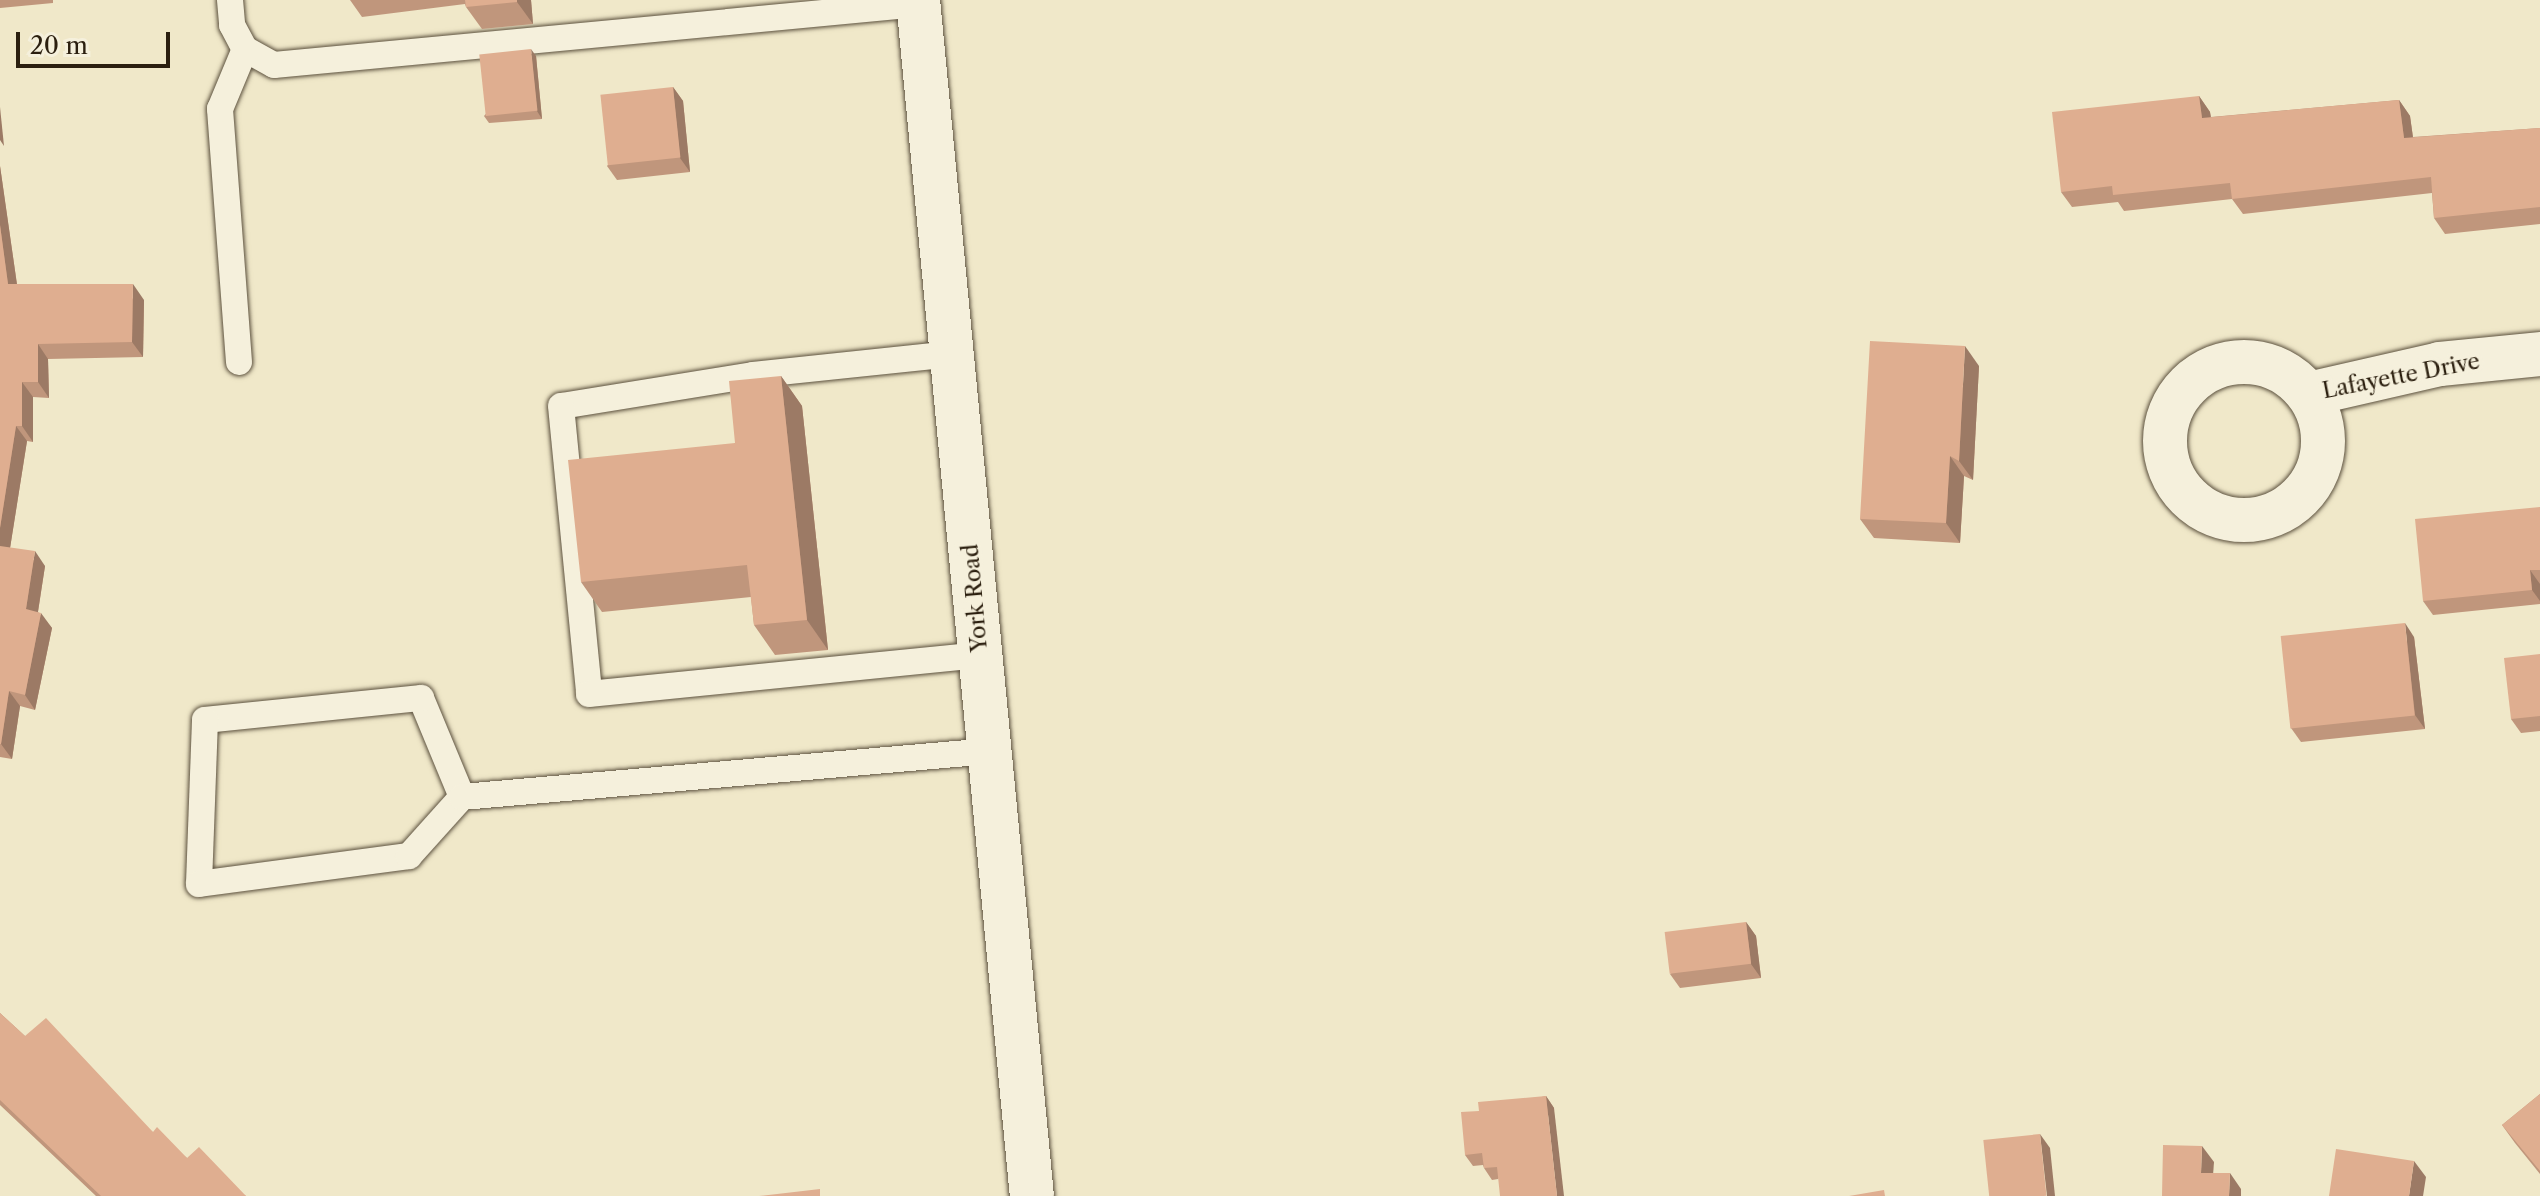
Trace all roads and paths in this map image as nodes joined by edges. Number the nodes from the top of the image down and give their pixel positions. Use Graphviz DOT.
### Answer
graph roads {
  1 [pos="230,0"];
  2 [pos="918,2"];
  3 [pos="245,49"];
  4 [pos="952,354"];
  5 [pos="2540,354"];
  6 [pos="239,362"];
  7 [pos="2309,394"];
  8 [pos="981,655"];
  9 [pos="990,751"];
  10 [pos="462,797"];
  11 [pos="1032,1196"];
  1 -- 3 [label="lane"];
  2 -- 3 [label="lane"];
  2 -- 4 [label="main road, York Road"];
  3 -- 6 [label="lane"];
  4 -- 8 [label="main road, York Road"];
  4 -- 8 [label="lane"];
  5 -- 7 [label="main road, Lafayette Drive"];
  8 -- 9 [label="main road, York Road"];
  9 -- 10 [label="lane"];
  9 -- 11 [label="main road, York Road"];
  10 -- 10 [label="lane"];
}
